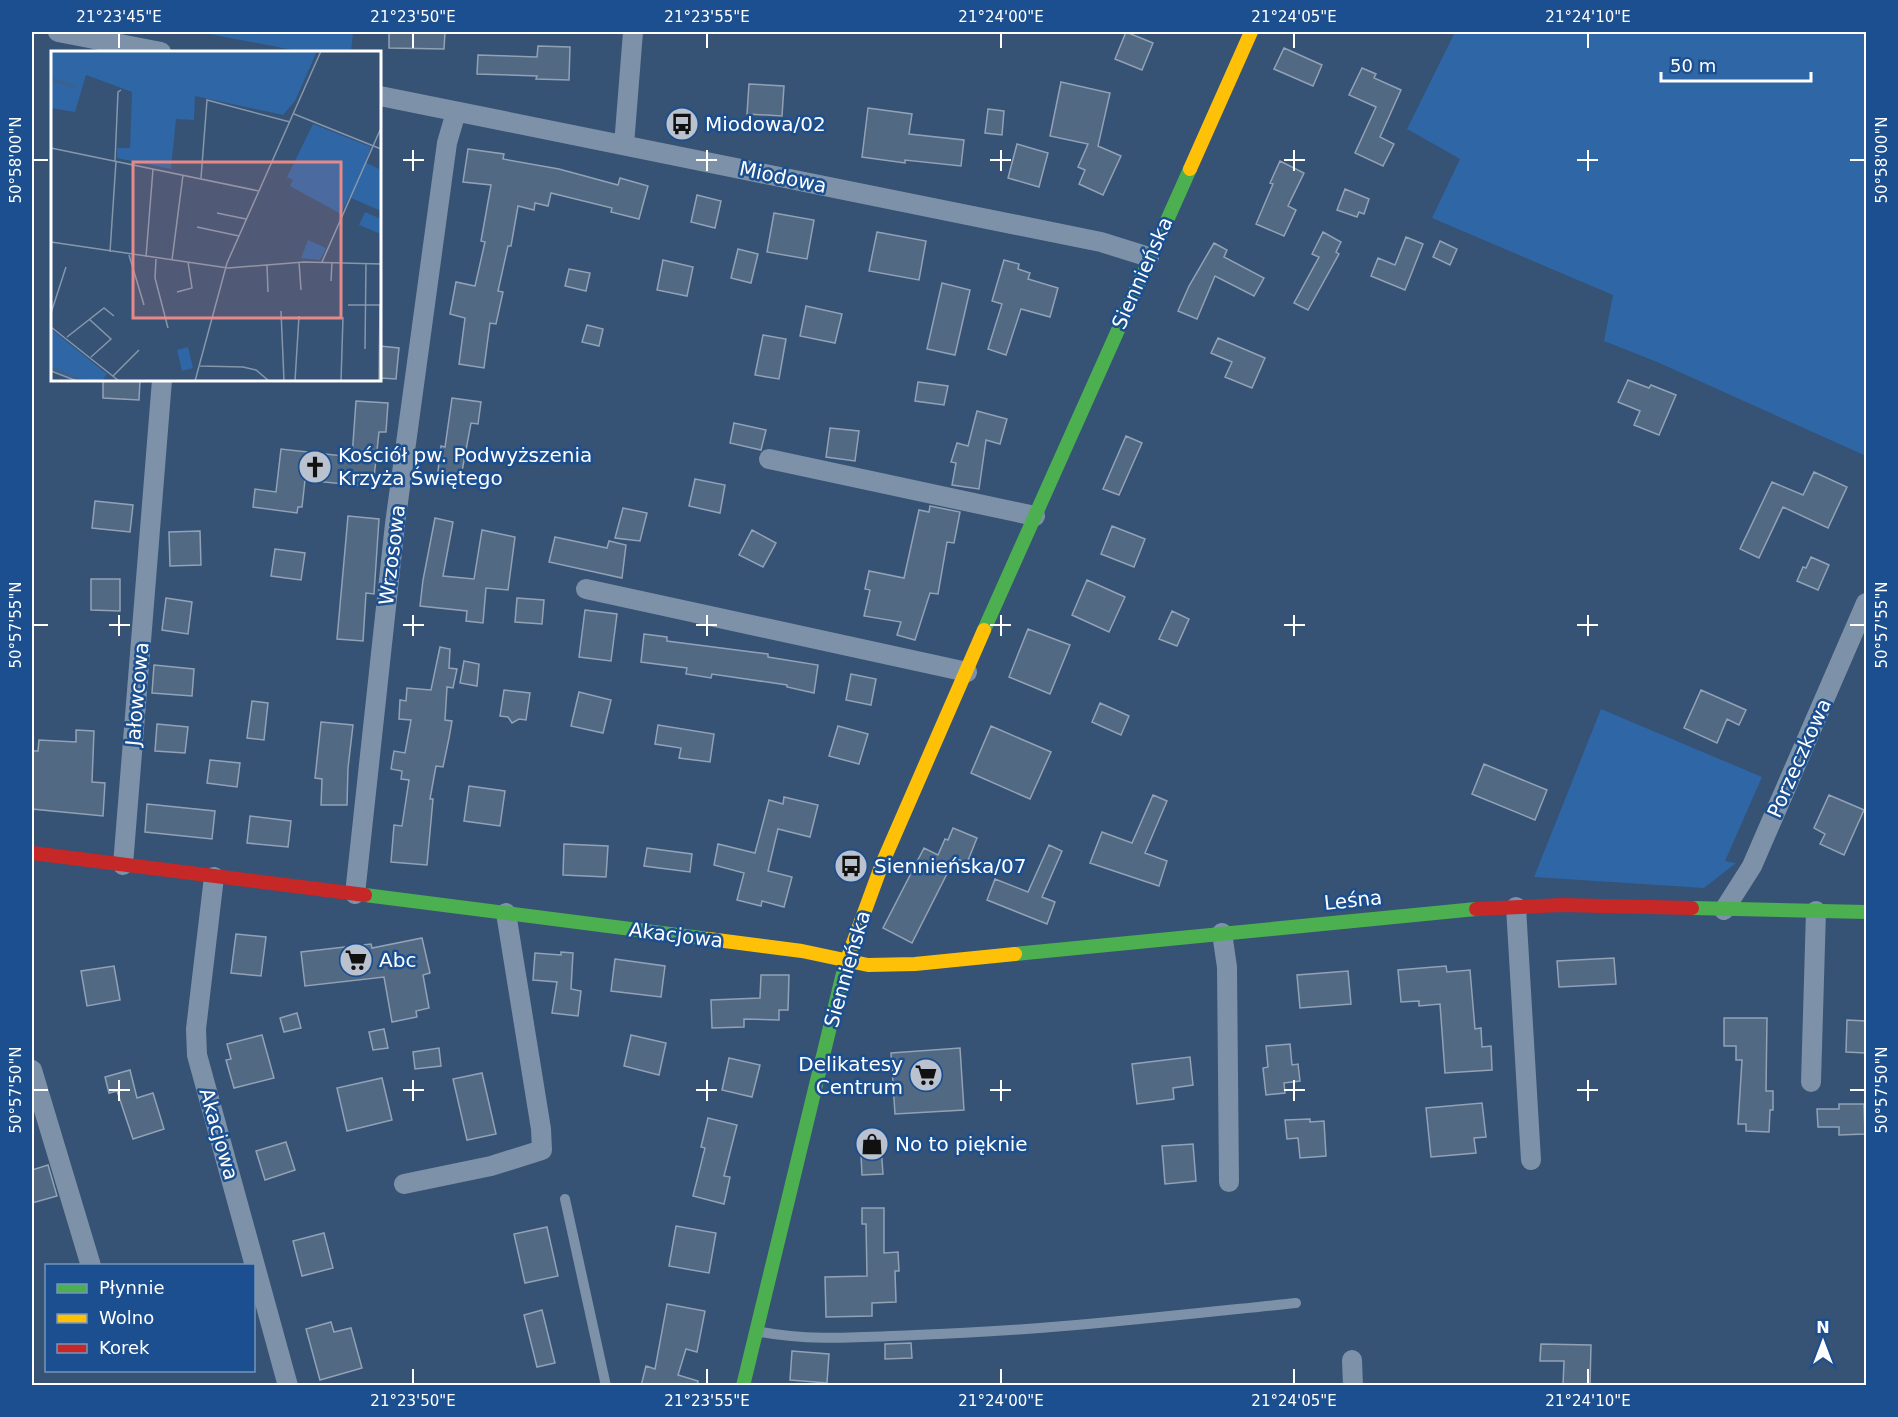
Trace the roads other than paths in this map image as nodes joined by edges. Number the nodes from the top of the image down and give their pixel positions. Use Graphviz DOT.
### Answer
graph roads {
  1 [pos="58,32"];
  2 [pos="633,32"];
  3 [pos="1251,32"];
  4 [pos="156,51"];
  5 [pos="381,96"];
  6 [pos="456,112"];
  7 [pos="624,145"];
  8 [pos="1149,257"];
  9 [pos="162,381"];
  10 [pos="770,459"];
  11 [pos="1035,516"];
  12 [pos="586,589"];
  13 [pos="1866,608"];
  14 [pos="967,672"];
  15 [pos="32,853"];
  16 [pos="123,865"];
  17 [pos="214,877"];
  18 [pos="355,894"];
  19 [pos="1516,907"];
  20 [pos="1724,909"];
  21 [pos="1816,911"];
  22 [pos="1866,912"];
  23 [pos="506,913"];
  24 [pos="1222,933"];
  25 [pos="846,959"];
  26 [pos="32,1070"];
  27 [pos="1811,1082"];
  28 [pos="1531,1160"];
  29 [pos="1229,1182"];
  30 [pos="404,1184"];
  31 [pos="565,1198"];
  32 [pos="90,1264"];
  33 [pos="254,1264"];
  34 [pos="255,1266"];
  35 [pos="1296,1303"];
  36 [pos="756,1331"];
  37 [pos="1352,1360"];
  38 [pos="288,1386"];
  39 [pos="606,1386"];
  40 [pos="743,1386"];
  41 [pos="1353,1386"];
  1 -- 4 [label="street"];
  2 -- 7 [label="street"];
  3 -- 8 [label="street, Siennieńska"];
  5 -- 6 [label="street, Miodowa"];
  6 -- 7 [label="street, Miodowa"];
  6 -- 18 [label="street, Wrzosowa"];
  7 -- 8 [label="street, Miodowa"];
  8 -- 11 [label="street, Siennieńska"];
  9 -- 16 [label="street, Jałowcowa"];
  10 -- 11 [label="street"];
  11 -- 14 [label="street, Siennieńska"];
  12 -- 14 [label="street"];
  13 -- 20 [label="street, Porzeczkowa"];
  14 -- 25 [label="street, Siennieńska"];
  15 -- 16 [label="street, Akacjowa"];
  16 -- 17 [label="street, Akacjowa"];
  17 -- 18 [label="street, Akacjowa"];
  17 -- 33 [label="street, Akacjowa"];
  18 -- 23 [label="street, Akacjowa"];
  19 -- 20 [label="street, Leśna"];
  19 -- 24 [label="street, Leśna"];
  19 -- 28 [label="street"];
  20 -- 21 [label="street, Leśna"];
  21 -- 22 [label="street, Leśna"];
  21 -- 27 [label="street"];
  23 -- 25 [label="street, Akacjowa"];
  23 -- 30 [label="street"];
  24 -- 25 [label="street, Leśna"];
  24 -- 29 [label="street"];
  25 -- 36 [label="street, Siennieńska"];
  26 -- 32 [label="street"];
  31 -- 39 [label="lane"];
  34 -- 38 [label="street, Akacjowa"];
  35 -- 36 [label="lane"];
  36 -- 40 [label="street, Siennieńska"];
  37 -- 41 [label="street"];
}
